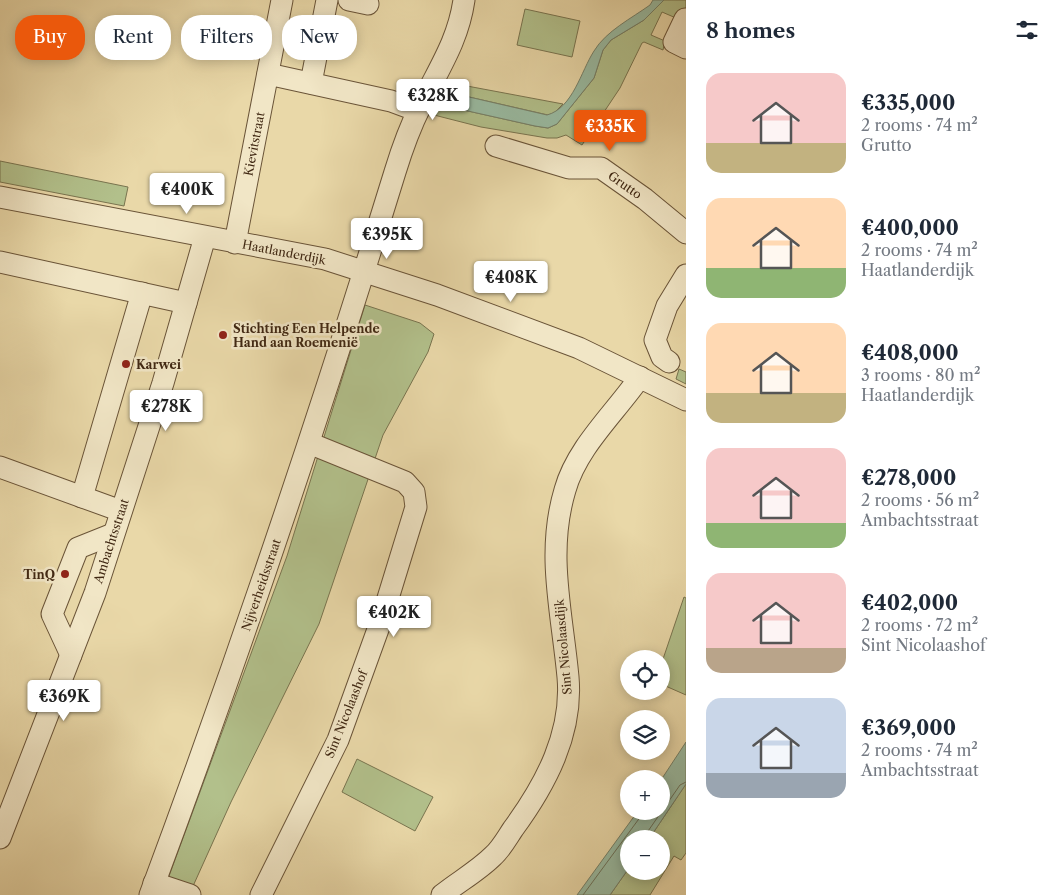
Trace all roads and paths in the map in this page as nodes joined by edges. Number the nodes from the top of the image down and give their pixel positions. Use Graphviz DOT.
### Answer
graph roads {
  1 [pos="282,0"];
  2 [pos="327,0"];
  3 [pos="464,0"];
  4 [pos="685,19"];
  5 [pos="686,48"];
  6 [pos="268,74"];
  7 [pos="311,84"];
  8 [pos="418,111"];
  9 [pos="496,146"];
  10 [pos="0,198"];
  11 [pos="686,234"];
  12 [pos="205,237"];
  13 [pos="235,243"];
  14 [pos="0,262"];
  15 [pos="364,272"];
  16 [pos="686,276"];
  17 [pos="142,293"];
  18 [pos="186,303"];
  19 [pos="669,362"];
  20 [pos="640,377"];
  21 [pos="686,400"];
  22 [pos="310,443"];
  23 [pos="0,467"];
  24 [pos="82,497"];
  25 [pos="121,511"];
  26 [pos="114,534"];
  27 [pos="71,654"];
  28 [pos="0,838"];
  29 [pos="152,889"];
  30 [pos="190,895"];
  31 [pos="261,895"];
  32 [pos="442,895"];
  1 -- 6 [label="street, Kievitstraat"];
  2 -- 7 [label="street"];
  3 -- 8 [label="street"];
  4 -- 5 [label="street"];
  6 -- 7 [label="street"];
  6 -- 13 [label="street, Kievitstraat"];
  7 -- 8 [label="street"];
  8 -- 15 [label="street"];
  9 -- 11 [label="street, Grutto"];
  10 -- 12 [label="street, Haatlanderdijk"];
  12 -- 13 [label="street, Haatlanderdijk"];
  12 -- 18 [label="street, Ambachtsstraat"];
  13 -- 15 [label="street, Haatlanderdijk"];
  14 -- 17 [label="street"];
  15 -- 20 [label="street, Haatlanderdijk"];
  15 -- 22 [label="street, Nijverheidsstraat"];
  16 -- 19 [label="street"];
  17 -- 18 [label="street"];
  17 -- 24 [label="street"];
  18 -- 25 [label="street, Ambachtsstraat"];
  20 -- 21 [label="street, Haatlanderdijk"];
  20 -- 32 [label="street, Sint Nicolaasdijk"];
  22 -- 29 [label="street, Nijverheidsstraat"];
  22 -- 31 [label="street, Sint Nicolaashof"];
  23 -- 24 [label="street"];
  24 -- 25 [label="street"];
  25 -- 26 [label="street, Ambachtsstraat"];
  26 -- 27 [label="street, Ambachtsstraat"];
  26 -- 27 [label="street"];
  27 -- 28 [label="street, Ambachtsstraat"];
  29 -- 30 [label="street"];
}
